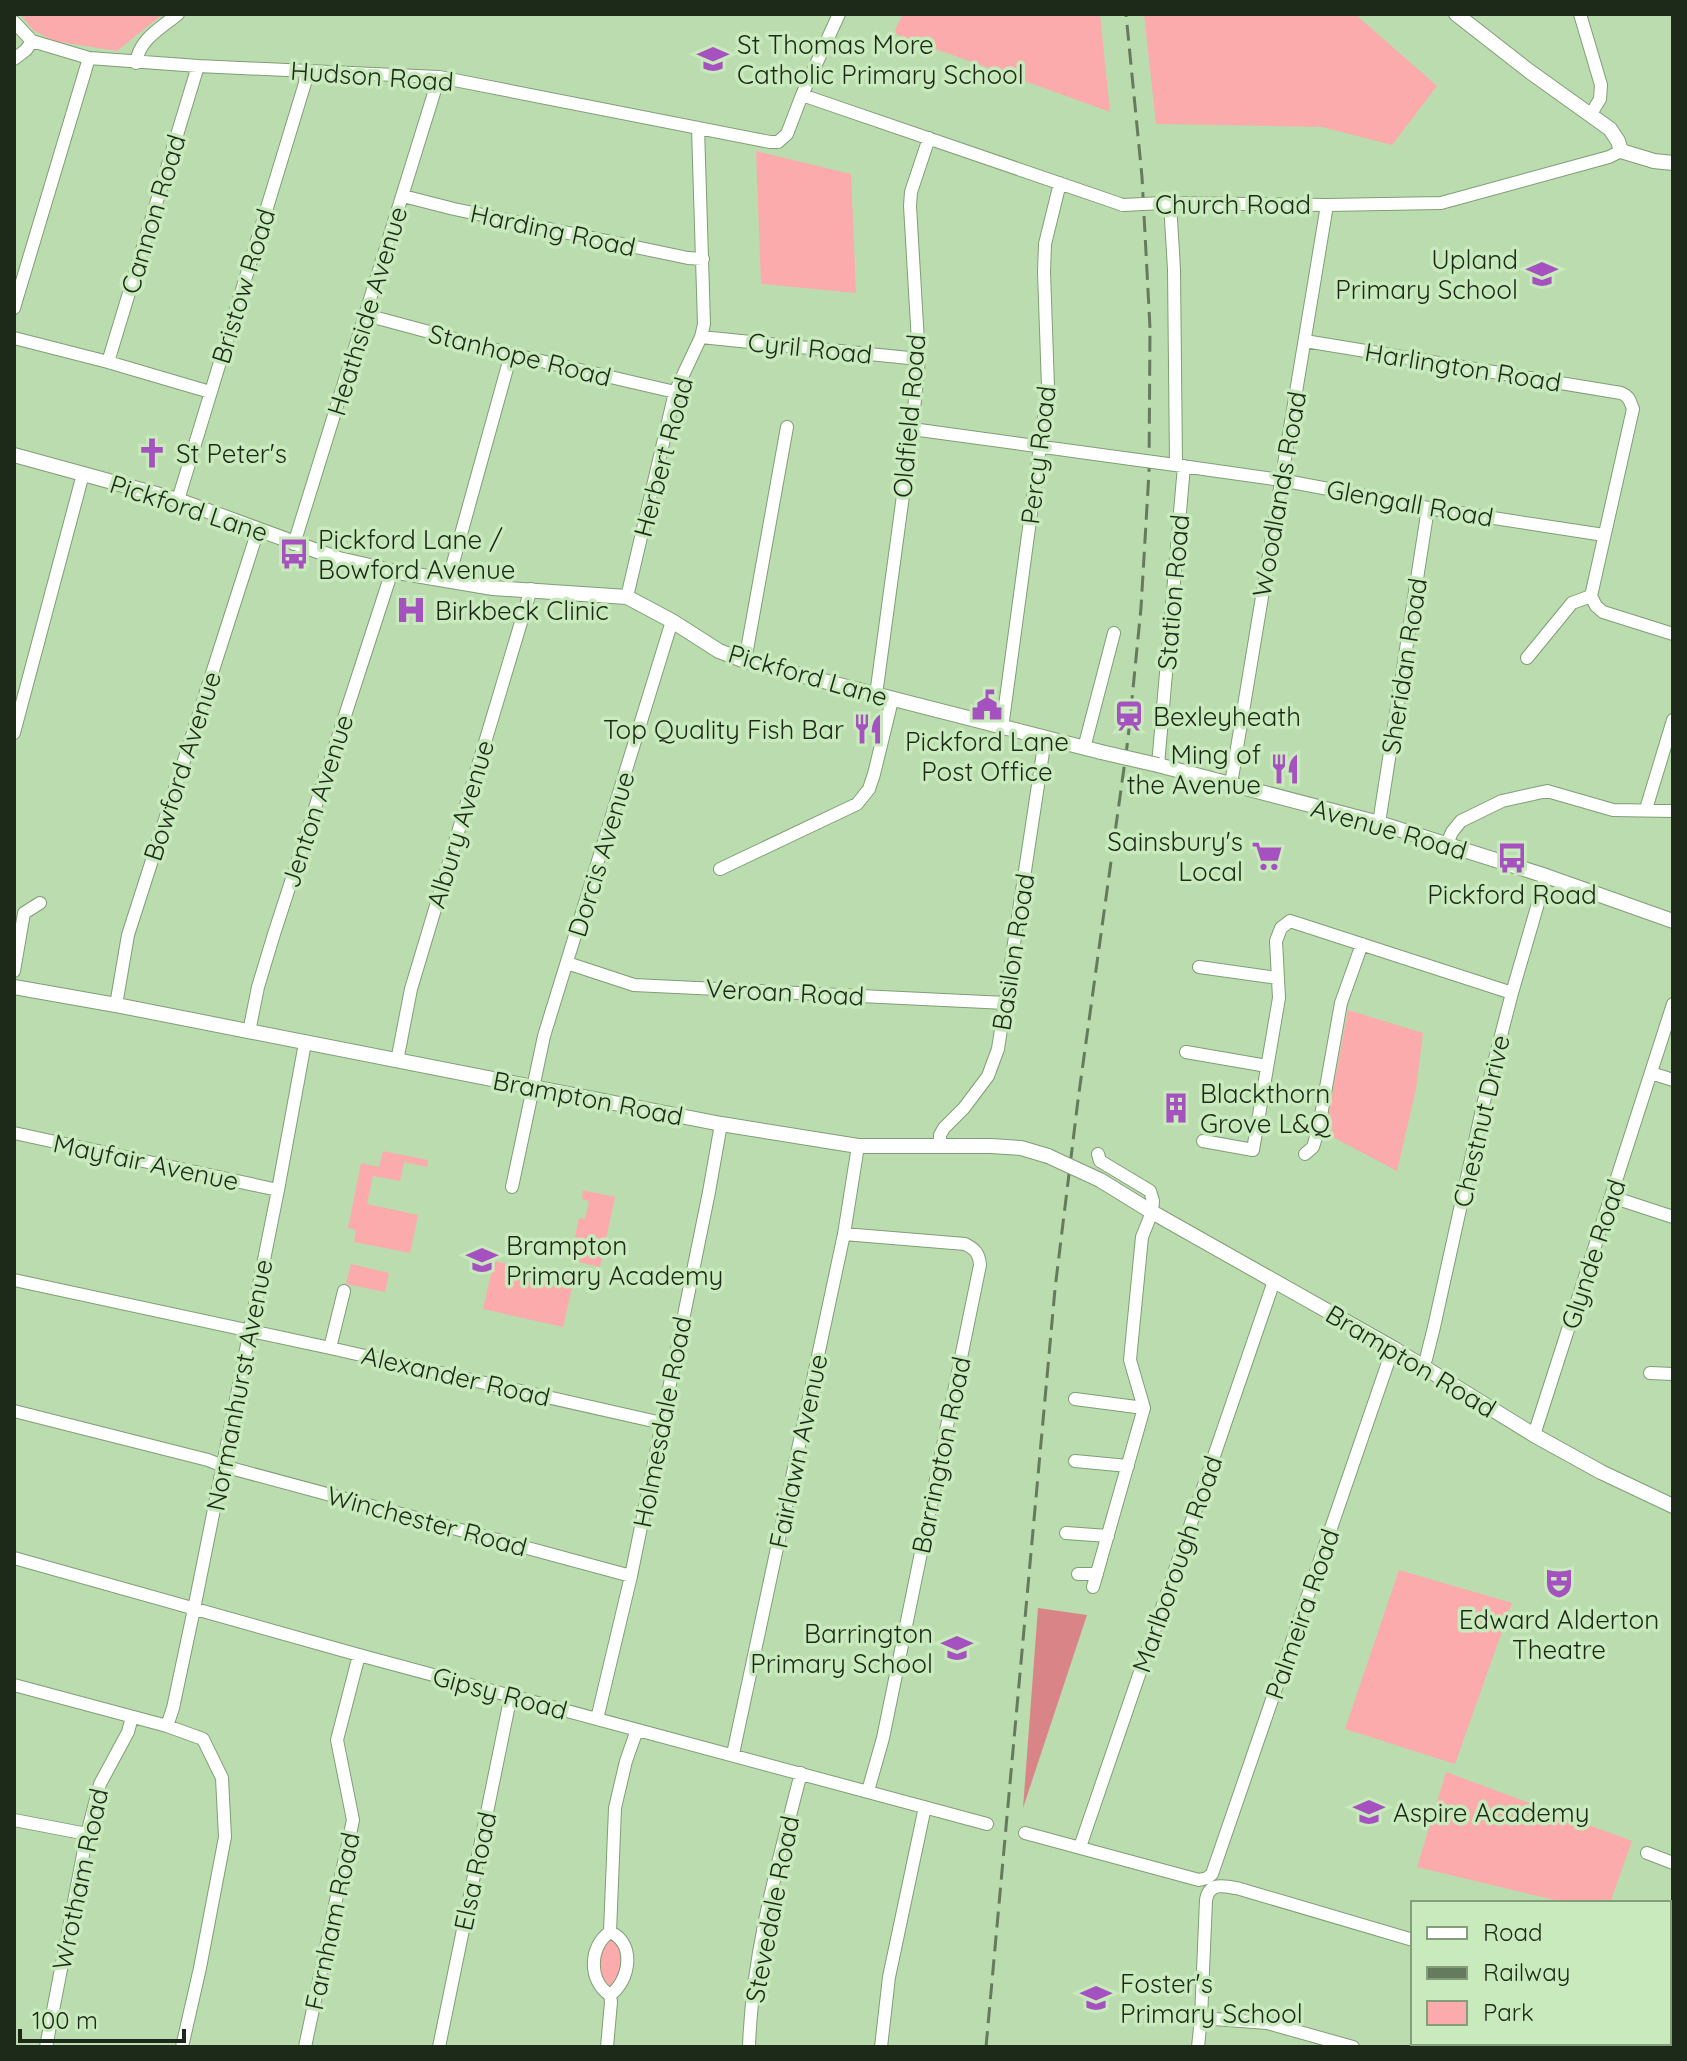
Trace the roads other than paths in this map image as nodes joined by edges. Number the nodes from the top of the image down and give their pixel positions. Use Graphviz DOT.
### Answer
graph roads {
  1 [pos="178,14"];
  2 [pos="839,14"];
  3 [pos="1456,14"];
  4 [pos="1580,14"];
  5 [pos="14,22"];
  6 [pos="32,41"];
  7 [pos="89,58"];
  8 [pos="14,59"];
  9 [pos="136,63"];
  10 [pos="198,66"];
  11 [pos="306,71"];
  12 [pos="439,77"];
  13 [pos="802,95"];
  14 [pos="1591,114"];
  15 [pos="698,128"];
  16 [pos="929,138"];
  17 [pos="1621,151"];
  18 [pos="1673,163"];
  19 [pos="1060,183"];
  20 [pos="403,196"];
  21 [pos="1166,203"];
  22 [pos="1327,205"];
  23 [pos="703,259"];
  24 [pos="14,308"];
  25 [pos="366,315"];
  26 [pos="701,337"];
  27 [pos="14,338"];
  28 [pos="1305,341"];
  29 [pos="511,354"];
  30 [pos="919,359"];
  31 [pos="108,362"];
  32 [pos="210,392"];
  33 [pos="675,392"];
  34 [pos="787,427"];
  35 [pos="912,429"];
  36 [pos="1040,446"];
  37 [pos="14,455"];
  38 [pos="1176,465"];
  39 [pos="83,474"];
  40 [pos="1281,480"];
  41 [pos="178,500"];
  42 [pos="1428,508"];
  43 [pos="258,530"];
  44 [pos="1604,535"];
  45 [pos="294,544"];
  46 [pos="392,571"];
  47 [pos="448,581"];
  48 [pos="531,589"];
  49 [pos="1591,596"];
  50 [pos="627,597"];
  51 [pos="672,621"];
  52 [pos="1114,633"];
  53 [pos="1673,634"];
  54 [pos="1527,658"];
  55 [pos="745,661"];
  56 [pos="876,695"];
  57 [pos="892,700"];
  58 [pos="1673,720"];
  59 [pos="1002,728"];
  60 [pos="14,733"];
  61 [pos="1045,739"];
  62 [pos="1084,748"];
  63 [pos="1101,752"];
  64 [pos="1158,765"];
  65 [pos="1231,784"];
  66 [pos="1646,809"];
  67 [pos="1673,811"];
  68 [pos="1379,823"];
  69 [pos="1447,844"];
  70 [pos="720,869"];
  71 [pos="1546,876"];
  72 [pos="40,903"];
  73 [pos="1673,921"];
  74 [pos="1362,944"];
  75 [pos="567,963"];
  76 [pos="1199,967"];
  77 [pos="14,971"];
  78 [pos="1277,978"];
  79 [pos="14,987"];
  80 [pos="1512,993"];
  81 [pos="1006,1003"];
  82 [pos="1673,1004"];
  83 [pos="116,1005"];
  84 [pos="249,1032"];
  85 [pos="305,1043"];
  86 [pos="1186,1052"];
  87 [pos="397,1061"];
  88 [pos="1267,1066"];
  89 [pos="1651,1073"];
  90 [pos="1673,1080"];
  91 [pos="533,1087"];
  92 [pos="721,1124"];
  93 [pos="14,1133"];
  94 [pos="1203,1141"];
  95 [pos="858,1146"];
  96 [pos="940,1147"];
  97 [pos="1098,1154"];
  98 [pos="1305,1154"];
  99 [pos="512,1187"];
  100 [pos="278,1190"];
  101 [pos="1612,1197"];
  102 [pos="1152,1212"];
  103 [pos="1673,1217"];
  104 [pos="844,1234"];
  105 [pos="14,1280"];
  106 [pos="1274,1281"];
  107 [pos="344,1291"];
  108 [pos="250,1331"];
  109 [pos="330,1348"];
  110 [pos="1393,1348"];
  111 [pos="1421,1366"];
  112 [pos="1650,1373"];
  113 [pos="1673,1374"];
  114 [pos="1075,1399"];
  115 [pos="1144,1408"];
  116 [pos="14,1411"];
  117 [pos="662,1423"];
  118 [pos="1534,1435"];
  119 [pos="1075,1461"];
  120 [pos="223,1466"];
  121 [pos="1128,1466"];
  122 [pos="1673,1506"];
  123 [pos="1066,1533"];
  124 [pos="1108,1536"];
  125 [pos="14,1558"];
  126 [pos="1078,1574"];
  127 [pos="631,1576"];
  128 [pos="194,1609"];
  129 [pos="359,1655"];
  130 [pos="14,1685"];
  131 [pos="511,1695"];
  132 [pos="132,1717"];
  133 [pos="597,1719"];
  134 [pos="167,1726"];
  135 [pos="637,1730"];
  136 [pos="733,1754"];
  137 [pos="801,1773"];
  138 [pos="868,1791"];
  139 [pos="925,1807"];
  140 [pos="14,1820"];
  141 [pos="987,1824"];
  142 [pos="1025,1833"];
  143 [pos="87,1834"];
  144 [pos="1080,1847"];
  145 [pos="1647,1853"];
  146 [pos="1673,1863"];
  147 [pos="1210,1883"];
  148 [pos="610,1932"];
  149 [pos="1411,1939"];
  150 [pos="610,1995"];
  151 [pos="1201,2018"];
  152 [pos="46,2047"];
  153 [pos="182,2047"];
  154 [pos="305,2047"];
  155 [pos="439,2047"];
  156 [pos="607,2047"];
  157 [pos="749,2047"];
  158 [pos="881,2047"];
  159 [pos="1198,2047"];
  160 [pos="1353,2047"];
  1 -- 9 [label="street"];
  2 -- 13 [label="street"];
  3 -- 14 [label="street"];
  4 -- 14 [label="street"];
  5 -- 6 [label="street, Hudson Road"];
  6 -- 7 [label="street, Hudson Road"];
  6 -- 8 [label="street"];
  7 -- 9 [label="street, Hudson Road"];
  7 -- 24 [label="street"];
  9 -- 10 [label="street, Hudson Road"];
  10 -- 11 [label="street, Hudson Road"];
  10 -- 31 [label="street, Cannon Road"];
  11 -- 12 [label="street, Hudson Road"];
  11 -- 32 [label="street, Bristow Road"];
  12 -- 15 [label="street, Hudson Road"];
  12 -- 20 [label="street, Heathside Avenue"];
  13 -- 15 [label="street, Hudson Road"];
  13 -- 16 [label="street, Church Road"];
  14 -- 17 [label="street"];
  15 -- 23 [label="street, Herbert Road"];
  16 -- 19 [label="street, Church Road"];
  16 -- 30 [label="street, Oldfield Road"];
  17 -- 18 [label="street"];
  17 -- 22 [label="street, Church Road"];
  19 -- 21 [label="street, Church Road, bridge"];
  19 -- 36 [label="street, Percy Road"];
  20 -- 23 [label="street, Harding Road"];
  20 -- 25 [label="street, Heathside Avenue"];
  21 -- 22 [label="street, Church Road"];
  21 -- 38 [label="street, Station Road"];
  22 -- 28 [label="street, Woodlands Road"];
  23 -- 26 [label="street, Herbert Road"];
  25 -- 29 [label="street, Stanhope Road"];
  25 -- 45 [label="street, Heathside Avenue"];
  26 -- 30 [label="street, Cyril Road"];
  26 -- 33 [label="street, Herbert Road"];
  27 -- 31 [label="street"];
  28 -- 40 [label="street, Woodlands Road"];
  28 -- 44 [label="street, Harlington Road"];
  29 -- 33 [label="street, Stanhope Road"];
  29 -- 47 [label="street"];
  30 -- 35 [label="street, Oldfield Road"];
  31 -- 32 [label="street"];
  32 -- 41 [label="street, Bristow Road"];
  33 -- 50 [label="street, Herbert Road"];
  34 -- 55 [label="street"];
  35 -- 36 [label="street, Glengall Road"];
  35 -- 56 [label="street, Oldfield Road"];
  36 -- 38 [label="street, Glengall Road, bridge"];
  36 -- 59 [label="street, Percy Road"];
  37 -- 39 [label="street, Pickford Lane"];
  38 -- 40 [label="street, Glengall Road"];
  38 -- 64 [label="street, Station Road"];
  39 -- 41 [label="street, Pickford Lane"];
  39 -- 60 [label="street"];
  40 -- 42 [label="street, Glengall Road"];
  40 -- 65 [label="street, Woodlands Road"];
  41 -- 43 [label="street, Pickford Lane"];
  42 -- 44 [label="street, Glengall Road"];
  42 -- 68 [label="street, Sheridan Road"];
  43 -- 45 [label="street, Pickford Lane"];
  43 -- 83 [label="street, Bowford Avenue"];
  44 -- 49 [label="street"];
  45 -- 46 [label="street, Pickford Lane"];
  46 -- 47 [label="street, Pickford Lane"];
  46 -- 84 [label="street, Jenton Avenue"];
  47 -- 48 [label="street, Pickford Lane"];
  48 -- 50 [label="street, Pickford Lane"];
  48 -- 87 [label="street, Albury Avenue"];
  49 -- 53 [label="street"];
  49 -- 54 [label="street"];
  50 -- 51 [label="street, Pickford Lane"];
  51 -- 55 [label="street, Pickford Lane"];
  51 -- 75 [label="street, Dorcis Avenue"];
  52 -- 62 [label="street"];
  55 -- 56 [label="street, Pickford Lane"];
  56 -- 57 [label="street, Pickford Lane"];
  57 -- 59 [label="street, Pickford Lane"];
  57 -- 70 [label="street"];
  58 -- 66 [label="street"];
  59 -- 61 [label="street, Pickford Lane"];
  61 -- 62 [label="street, Pickford Lane"];
  61 -- 81 [label="street, Basilon Road"];
  62 -- 63 [label="street, Pickford Lane"];
  63 -- 64 [label="street, Avenue Road, bridge"];
  64 -- 65 [label="street, Avenue Road"];
  65 -- 68 [label="street, Avenue Road"];
  66 -- 67 [label="street"];
  66 -- 69 [label="street"];
  68 -- 69 [label="street, Avenue Road"];
  69 -- 71 [label="street, Avenue Road"];
  71 -- 73 [label="street, Avenue Road"];
  71 -- 80 [label="street, Chestnut Drive"];
  72 -- 77 [label="street"];
  74 -- 78 [label="street"];
  74 -- 80 [label="street"];
  74 -- 98 [label="street"];
  75 -- 81 [label="street, Veroan Road"];
  75 -- 91 [label="street, Dorcis Avenue"];
  76 -- 78 [label="street"];
  78 -- 88 [label="street"];
  79 -- 83 [label="street, Brampton Road"];
  80 -- 111 [label="street, Chestnut Drive"];
  81 -- 96 [label="street, Basilon Road"];
  82 -- 89 [label="street, Glynde Road"];
  83 -- 84 [label="street, Brampton Road"];
  84 -- 85 [label="street, Brampton Road"];
  85 -- 87 [label="street, Brampton Road"];
  85 -- 100 [label="street, Normanhurst Avenue"];
  86 -- 88 [label="street"];
  87 -- 91 [label="street, Brampton Road"];
  88 -- 94 [label="street"];
  89 -- 90 [label="street"];
  89 -- 101 [label="street, Glynde Road"];
  91 -- 92 [label="street, Brampton Road"];
  91 -- 99 [label="street, Dorcis Avenue"];
  92 -- 95 [label="street, Brampton Road"];
  92 -- 117 [label="street, Holmesdale Road"];
  93 -- 100 [label="street, Mayfair Avenue"];
  95 -- 96 [label="street, Brampton Road"];
  95 -- 104 [label="street, Fairlawn Avenue"];
  96 -- 102 [label="street, Brampton Road, bridge"];
  97 -- 102 [label="street"];
  100 -- 108 [label="street, Normanhurst Avenue"];
  101 -- 103 [label="street"];
  101 -- 118 [label="street, Glynde Road"];
  102 -- 106 [label="street, Brampton Road"];
  102 -- 115 [label="street"];
  104 -- 136 [label="street, Fairlawn Avenue"];
  104 -- 138 [label="street, Barrington Road"];
  105 -- 108 [label="street, Alexander Road"];
  106 -- 110 [label="street, Brampton Road"];
  106 -- 144 [label="street, Marlborough Road"];
  107 -- 109 [label="street"];
  108 -- 109 [label="street, Alexander Road"];
  108 -- 120 [label="street, Normanhurst Avenue"];
  109 -- 117 [label="street, Alexander Road"];
  110 -- 111 [label="street, Brampton Road"];
  110 -- 147 [label="street, Palmeira Road"];
  111 -- 118 [label="street, Brampton Road"];
  112 -- 113 [label="street"];
  114 -- 115 [label="street"];
  115 -- 121 [label="street"];
  116 -- 120 [label="street, Winchester Road"];
  117 -- 127 [label="street, Holmesdale Road"];
  118 -- 122 [label="street, Brampton Road"];
  119 -- 121 [label="street"];
  120 -- 127 [label="street, Winchester Road"];
  120 -- 128 [label="street, Normanhurst Avenue"];
  121 -- 124 [label="street"];
  123 -- 124 [label="street"];
  124 -- 126 [label="street"];
  125 -- 128 [label="street, Gipsy Road"];
  127 -- 133 [label="street, Holmesdale Road"];
  128 -- 129 [label="street, Gipsy Road"];
  128 -- 134 [label="street, Normanhurst Avenue"];
  129 -- 131 [label="street, Gipsy Road"];
  129 -- 154 [label="street, Farnham Road"];
  130 -- 132 [label="street"];
  131 -- 133 [label="street, Gipsy Road"];
  131 -- 155 [label="street, Elsa Road"];
  132 -- 134 [label="street"];
  132 -- 143 [label="street, Wrotham Road"];
  133 -- 135 [label="street, Gipsy Road"];
  134 -- 153 [label="street"];
  135 -- 136 [label="street, Gipsy Road"];
  135 -- 148 [label="street"];
  136 -- 137 [label="street, Gipsy Road"];
  137 -- 138 [label="street, Gipsy Road"];
  137 -- 157 [label="street, Stevedale Road"];
  138 -- 139 [label="street, Gipsy Road"];
  139 -- 141 [label="street, Gipsy Road"];
  139 -- 158 [label="street"];
  140 -- 143 [label="street"];
  142 -- 144 [label="street"];
  143 -- 152 [label="street, Wrotham Road"];
  144 -- 147 [label="street"];
  145 -- 146 [label="street"];
  147 -- 149 [label="street"];
  147 -- 151 [label="street, Palmeira Road"];
  148 -- 150 [label="street"];
  148 -- 150 [label="street"];
  150 -- 156 [label="street"];
  151 -- 159 [label="street, Palmeira Road"];
  151 -- 160 [label="street"];
}
